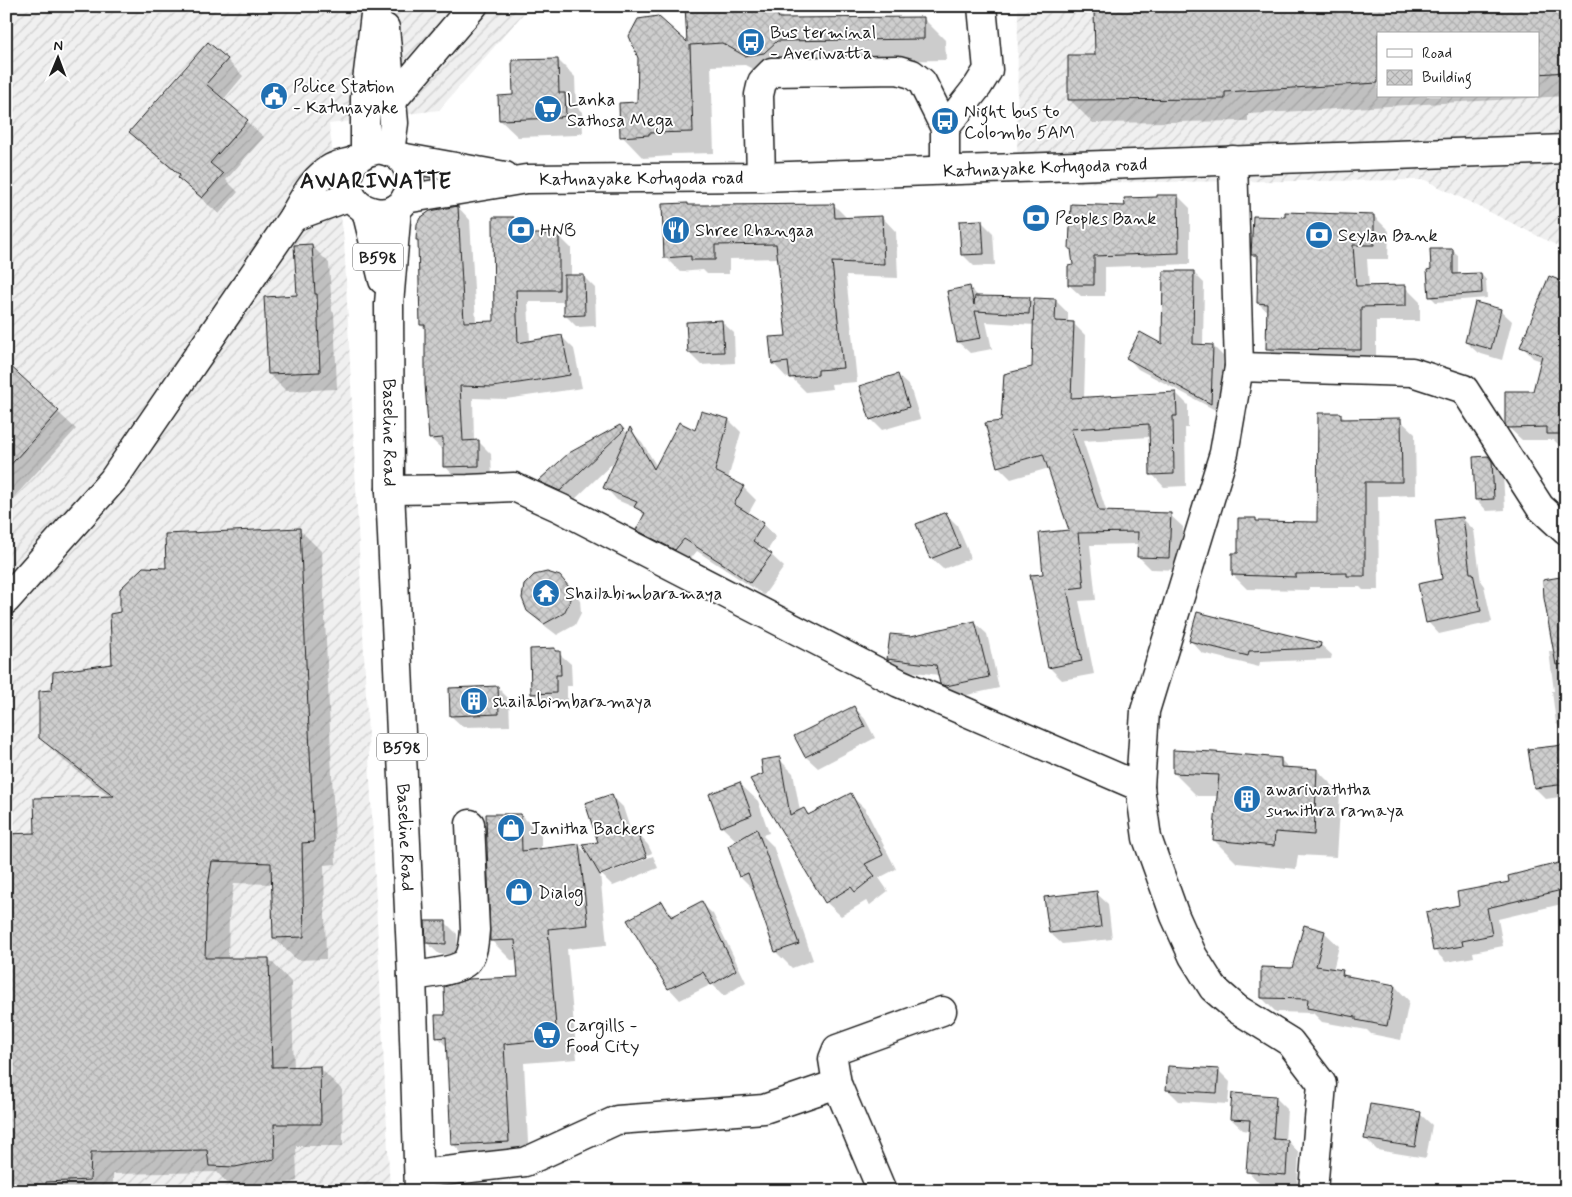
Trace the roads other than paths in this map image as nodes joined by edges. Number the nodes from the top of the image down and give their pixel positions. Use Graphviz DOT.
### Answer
graph roads {
  1 [pos="376,6"];
  2 [pos="383,6"];
  3 [pos="473,6"];
  4 [pos="982,6"];
  5 [pos="392,101"];
  6 [pos="944,128"];
  7 [pos="1566,149"];
  8 [pos="377,156"];
  9 [pos="1233,160"];
  10 [pos="945,169"];
  11 [pos="761,177"];
  12 [pos="526,179"];
  13 [pos="358,203"];
  14 [pos="401,204"];
  15 [pos="293,217"];
  16 [pos="389,304"];
  17 [pos="1239,366"];
  18 [pos="390,490"];
  19 [pos="1566,531"];
  20 [pos="6,600"];
  21 [pos="1140,787"];
  22 [pos="470,824"];
  23 [pos="412,976"];
  24 [pos="942,1011"];
  25 [pos="838,1084"];
  26 [pos="419,1182"];
  27 [pos="882,1191"];
  28 [pos="1313,1191"];
  1 -- 8 [label="street"];
  2 -- 5 [label="street"];
  3 -- 5 [label="street"];
  4 -- 6 [label="street"];
  5 -- 8 [label="street"];
  6 -- 10 [label="street"];
  6 -- 11 [label="street"];
  7 -- 9 [label="street, Katunayake Kotugoda road"];
  8 -- 12 [label="street, Katunayake Kotugoda road"];
  8 -- 13 [label="street"];
  8 -- 14 [label="street"];
  8 -- 15 [label="street"];
  9 -- 10 [label="street, Katunayake Kotugoda road"];
  9 -- 17 [label="street"];
  10 -- 11 [label="street, Katunayake Kotugoda road"];
  11 -- 12 [label="street, Katunayake Kotugoda road"];
  12 -- 14 [label="street, Katunayake Kotugoda road"];
  13 -- 14 [label="street"];
  13 -- 15 [label="street"];
  13 -- 16 [label="street, Baseline Road / B598"];
  14 -- 16 [label="street, Baseline Road / B598"];
  15 -- 20 [label="street"];
  16 -- 18 [label="street, Baseline Road / B598"];
  17 -- 19 [label="street"];
  17 -- 21 [label="street"];
  18 -- 21 [label="street"];
  18 -- 23 [label="street, Baseline Road / B598"];
  21 -- 28 [label="street"];
  22 -- 23 [label="street"];
  23 -- 26 [label="street, Baseline Road / B598"];
  24 -- 25 [label="street"];
  25 -- 26 [label="street"];
  25 -- 27 [label="street"];
}
